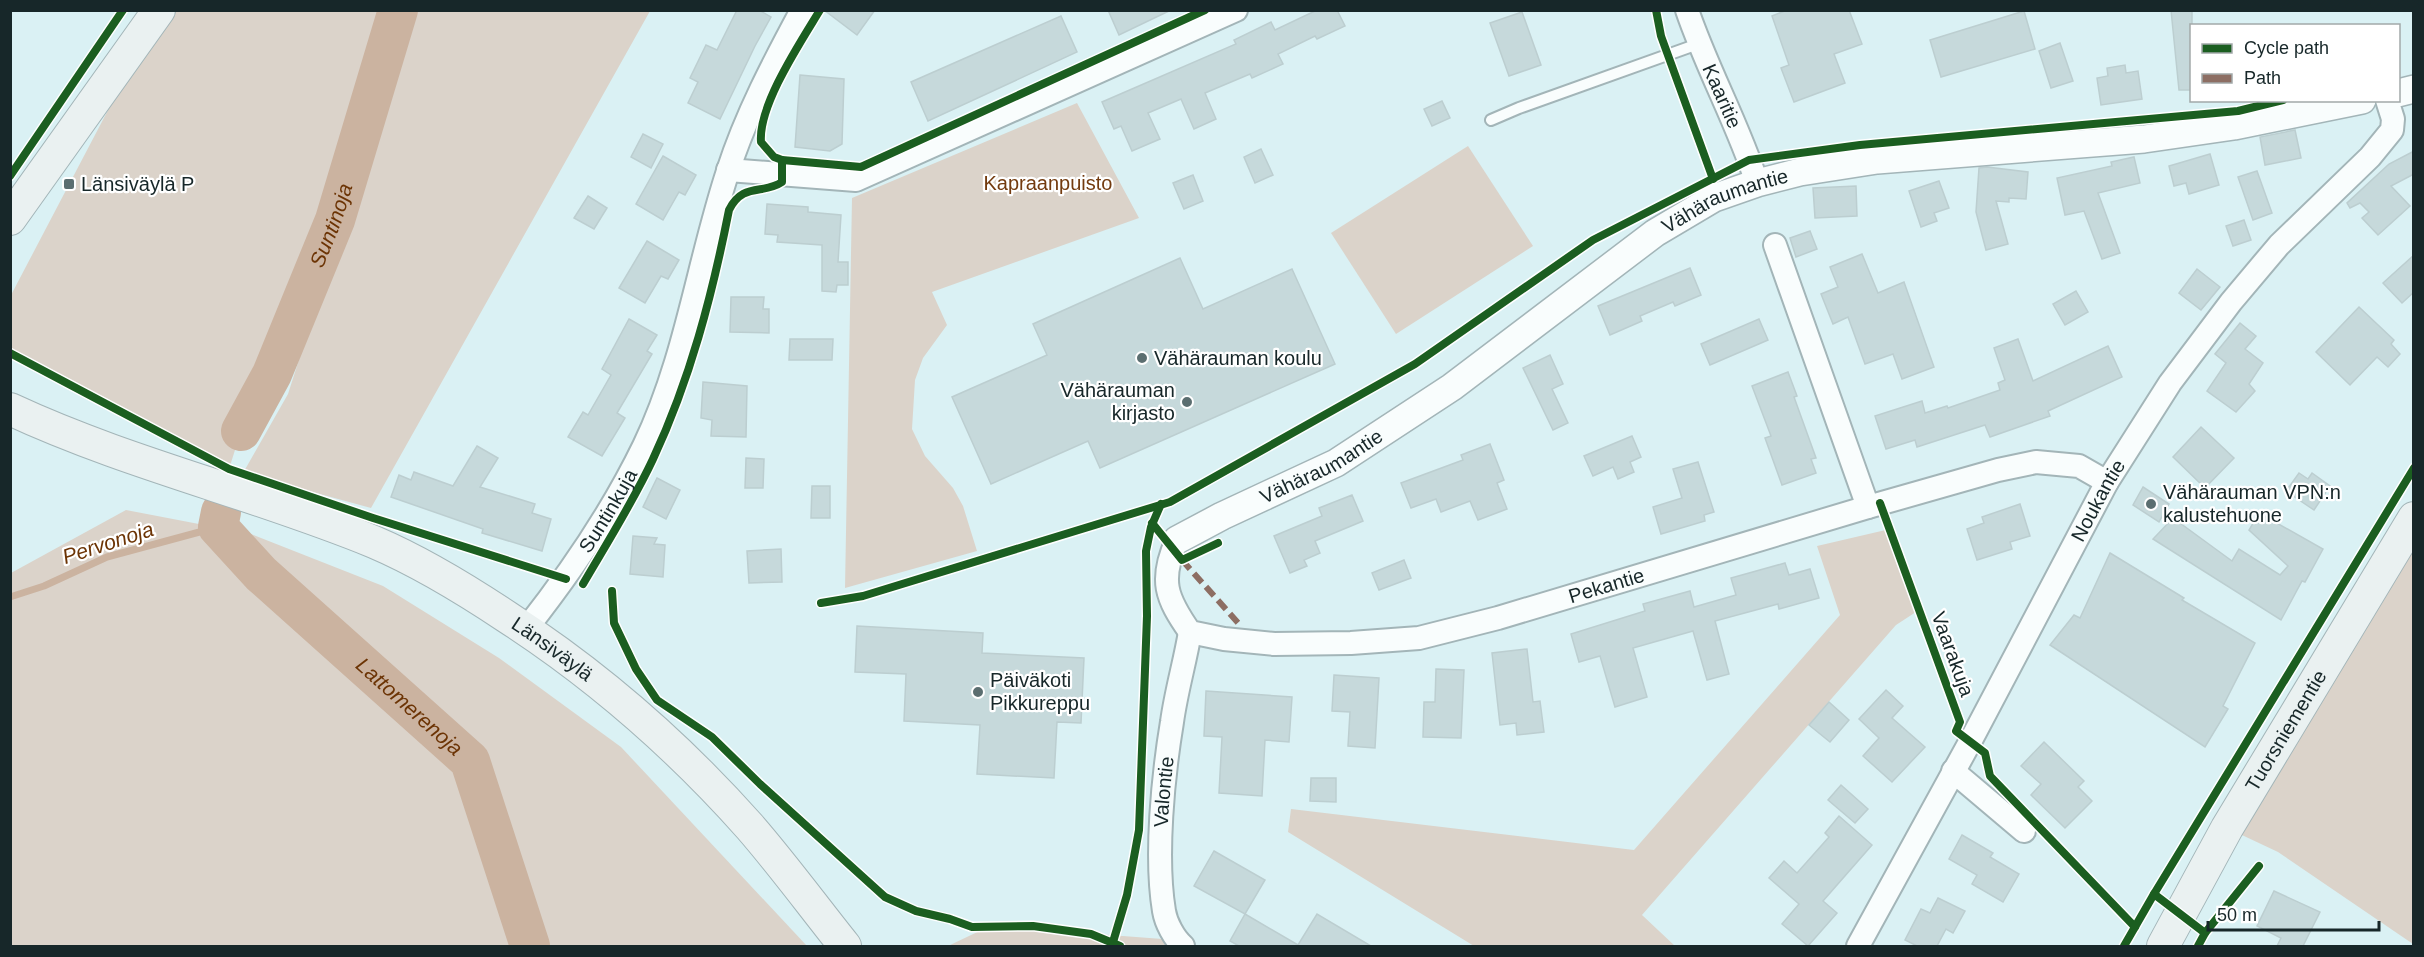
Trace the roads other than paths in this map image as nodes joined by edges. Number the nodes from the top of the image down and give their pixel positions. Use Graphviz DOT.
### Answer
graph roads {
  1 [pos="159,10"];
  2 [pos="802,10"];
  3 [pos="1236,10"];
  4 [pos="1687,10"];
  5 [pos="1698,44"];
  6 [pos="2352,102"];
  7 [pos="2388,102"];
  8 [pos="1491,120"];
  9 [pos="728,170"];
  10 [pos="1757,183"];
  11 [pos="10,219"];
  12 [pos="1775,245"];
  13 [pos="10,409"];
  14 [pos="25,422"];
  15 [pos="2107,482"];
  16 [pos="1868,507"];
  17 [pos="2414,518"];
  18 [pos="1177,540"];
  19 [pos="526,630"];
  20 [pos="1190,632"];
  21 [pos="1953,771"];
  22 [pos="2024,831"];
  23 [pos="845,946"];
  24 [pos="1183,946"];
  25 [pos="1858,946"];
  26 [pos="2163,946"];
  1 -- 11 [label="main road"];
  2 -- 9 [label="street, Suntinkuja"];
  3 -- 9 [label="street"];
  4 -- 5 [label="street, Kaaritie"];
  5 -- 8 [label="lane"];
  5 -- 10 [label="street, Kaaritie"];
  6 -- 10 [label="street, Vähäraumantie"];
  7 -- 15 [label="street, Noukantie"];
  9 -- 19 [label="street, Suntinkuja"];
  10 -- 18 [label="street, Vähäraumantie"];
  12 -- 16 [label="street"];
  13 -- 14 [label="main road, Länsiväylä"];
  14 -- 19 [label="main road, Länsiväylä"];
  15 -- 16 [label="street, Pekantie"];
  15 -- 21 [label="street, Noukantie"];
  16 -- 20 [label="street, Pekantie"];
  17 -- 26 [label="main road, Tuorsniementie"];
  18 -- 20 [label="street"];
  19 -- 23 [label="main road, Länsiväylä"];
  20 -- 24 [label="street, Valontie"];
  21 -- 22 [label="street"];
  21 -- 25 [label="street, Noukantie"];
}
